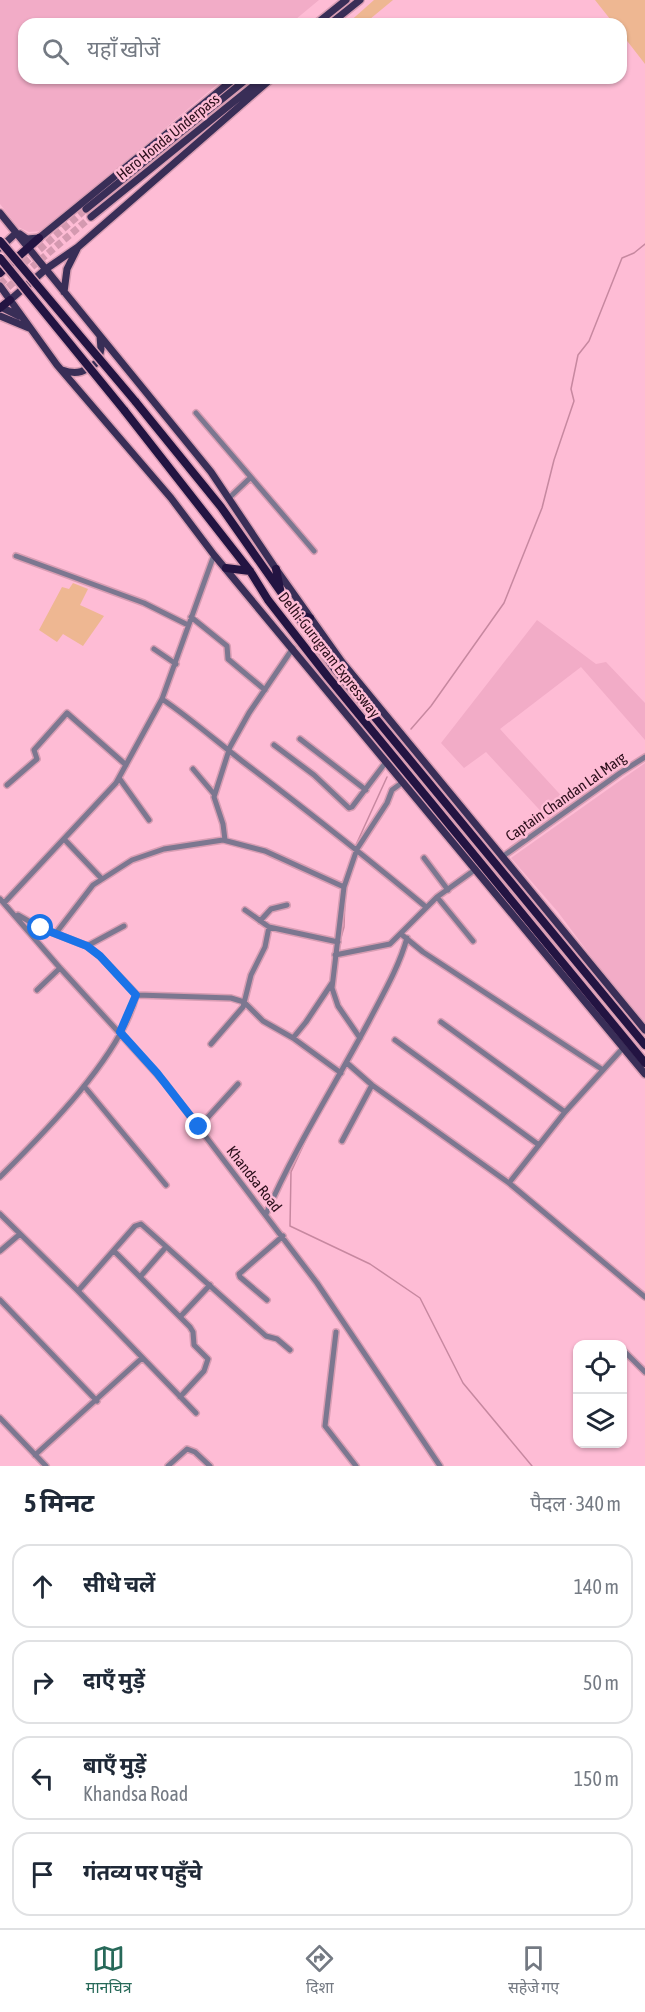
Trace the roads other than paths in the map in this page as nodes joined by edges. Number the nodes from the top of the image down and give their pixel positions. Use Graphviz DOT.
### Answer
graph roads {
  1 [pos="346,0"];
  2 [pos="360,0"];
  3 [pos="324,18"];
  4 [pos="338,18"];
  5 [pos="229,84"];
  6 [pos="241,84"];
  7 [pos="256,84"];
  8 [pos="266,84"];
  9 [pos="86,209"];
  10 [pos="0,213"];
  11 [pos="91,217"];
  12 [pos="14,231"];
  13 [pos="39,238"];
  14 [pos="0,241"];
  15 [pos="28,247"];
  16 [pos="78,247"];
  17 [pos="0,248"];
  18 [pos="0,258"];
  19 [pos="46,269"];
  20 [pos="0,273"];
  21 [pos="0,286"];
  22 [pos="64,292"];
  23 [pos="10,300"];
  24 [pos="0,310"];
  25 [pos="22,317"];
  26 [pos="32,329"];
  27 [pos="100,336"];
  28 [pos="60,369"];
  29 [pos="196,413"];
  30 [pos="250,478"];
  31 [pos="229,498"];
  32 [pos="314,551"];
  33 [pos="214,555"];
  34 [pos="16,556"];
  35 [pos="226,568"];
  36 [pos="276,568"];
  37 [pos="250,571"];
  38 [pos="280,592"];
  39 [pos="295,612"];
  40 [pos="191,617"];
  41 [pos="310,618"];
  42 [pos="188,625"];
  43 [pos="293,648"];
  44 [pos="154,650"];
  45 [pos="176,664"];
  46 [pos="265,690"];
  47 [pos="162,699"];
  48 [pos="300,739"];
  49 [pos="274,745"];
  50 [pos="229,751"];
  51 [pos="645,757"];
  52 [pos="387,762"];
  53 [pos="126,765"];
  54 [pos="192,768"];
  55 [pos="120,777"];
  56 [pos="403,782"];
  57 [pos="7,785"];
  58 [pos="366,790"];
  59 [pos="416,791"];
  60 [pos="214,794"];
  61 [pos="149,820"];
  62 [pos="64,839"];
  63 [pos="225,840"];
  64 [pos="357,849"];
  65 [pos="502,857"];
  66 [pos="424,858"];
  67 [pos="476,869"];
  68 [pos="102,879"];
  69 [pos="344,887"];
  70 [pos="448,890"];
  71 [pos="437,897"];
  72 [pos="2,901"];
  73 [pos="287,905"];
  74 [pos="426,908"];
  75 [pos="245,910"];
  76 [pos="14,913"];
  77 [pos="260,921"];
  78 [pos="124,926"];
  79 [pos="269,927"];
  80 [pos="56,933"];
  81 [pos="404,936"];
  82 [pos="338,942"];
  83 [pos="473,942"];
  84 [pos="87,946"];
  85 [pos="334,955"];
  86 [pos="60,968"];
  87 [pos="332,983"];
  88 [pos="37,990"];
  89 [pos="136,995"];
  90 [pos="244,1002"];
  91 [pos="441,1022"];
  92 [pos="645,1030"];
  93 [pos="120,1032"];
  94 [pos="293,1038"];
  95 [pos="360,1038"];
  96 [pos="395,1040"];
  97 [pos="211,1044"];
  98 [pos="645,1045"];
  99 [pos="623,1048"];
  100 [pos="347,1063"];
  101 [pos="645,1063"];
  102 [pos="603,1070"];
  103 [pos="341,1073"];
  104 [pos="645,1074"];
  105 [pos="238,1084"];
  106 [pos="372,1085"];
  107 [pos="84,1086"];
  108 [pos="565,1112"];
  109 [pos="199,1127"];
  110 [pos="342,1142"];
  111 [pos="539,1145"];
  112 [pos="0,1177"];
  113 [pos="509,1183"];
  114 [pos="166,1185"];
  115 [pos="0,1214"];
  116 [pos="266,1214"];
  117 [pos="20,1234"];
  118 [pos="283,1236"];
  119 [pos="166,1247"];
  120 [pos="0,1251"];
  121 [pos="114,1251"];
  122 [pos="141,1276"];
  123 [pos="210,1285"];
  124 [pos="78,1291"];
  125 [pos="645,1297"];
  126 [pos="0,1300"];
  127 [pos="267,1300"];
  128 [pos="180,1317"];
  129 [pos="336,1332"];
  130 [pos="291,1350"];
  131 [pos="627,1354"];
  132 [pos="142,1358"];
  133 [pos="645,1371"];
  134 [pos="180,1397"];
  135 [pos="97,1401"];
  136 [pos="196,1413"];
  137 [pos="0,1418"];
  138 [pos="35,1455"];
  139 [pos="42,1465"];
  140 [pos="168,1466"];
  141 [pos="210,1466"];
  142 [pos="356,1466"];
  143 [pos="440,1466"];
  1 -- 3 [label="main road"];
  2 -- 4 [label="main road"];
  5 -- 13 [label="main road"];
  6 -- 9 [label="main road, Hero Honda Underpass"];
  7 -- 11 [label="main road, Hero Honda Underpass"];
  8 -- 16 [label="main road"];
  10 -- 12 [label="main road"];
  12 -- 13 [label="main road"];
  12 -- 15 [label="main road"];
  12 -- 17 [label="main road"];
  13 -- 15 [label="highway"];
  14 -- 38 [label="highway, Delhi-Gurugram Expressway, bridge"];
  15 -- 19 [label="main road"];
  15 -- 20 [label="highway"];
  16 -- 19 [label="main road"];
  16 -- 22 [label="main road"];
  18 -- 37 [label="highway, Delhi-Gurugram Expressway, bridge"];
  19 -- 22 [label="main road"];
  19 -- 23 [label="main road"];
  21 -- 23 [label="main road"];
  22 -- 27 [label="main road"];
  23 -- 24 [label="highway"];
  23 -- 25 [label="main road"];
  24 -- 25 [label="main road"];
  24 -- 26 [label="main road"];
  25 -- 26 [label="main road"];
  26 -- 28 [label="main road"];
  27 -- 28 [label="main road"];
  27 -- 31 [label="main road"];
  28 -- 33 [label="main road"];
  29 -- 30 [label="street"];
  30 -- 31 [label="street"];
  30 -- 32 [label="street"];
  31 -- 36 [label="main road"];
  33 -- 35 [label="main road"];
  33 -- 40 [label="street"];
  34 -- 42 [label="street"];
  35 -- 37 [label="highway"];
  35 -- 43 [label="main road"];
  36 -- 38 [label="highway"];
  36 -- 41 [label="main road"];
  37 -- 59 [label="highway, Delhi-Gurugram Expressway"];
  38 -- 39 [label="highway, Delhi-Gurugram Expressway"];
  39 -- 41 [label="highway"];
  39 -- 98 [label="highway, Delhi-Gurugram Expressway"];
  40 -- 42 [label="street"];
  40 -- 46 [label="street"];
  41 -- 65 [label="main road"];
  42 -- 45 [label="street"];
  43 -- 46 [label="street"];
  43 -- 52 [label="main road"];
  44 -- 45 [label="street"];
  45 -- 47 [label="street"];
  46 -- 50 [label="street"];
  47 -- 50 [label="street"];
  47 -- 53 [label="street"];
  48 -- 58 [label="street"];
  49 -- 58 [label="street"];
  50 -- 60 [label="street"];
  50 -- 64 [label="street"];
  51 -- 65 [label="street, Captain Chandan Lal Marg"];
  52 -- 56 [label="main road"];
  52 -- 58 [label="street"];
  53 -- 55 [label="street"];
  53 -- 57 [label="street"];
  54 -- 60 [label="street"];
  55 -- 61 [label="street"];
  55 -- 62 [label="street"];
  56 -- 59 [label="main road"];
  56 -- 64 [label="street"];
  59 -- 67 [label="main road"];
  59 -- 101 [label="highway, Delhi-Gurugram Expressway"];
  60 -- 63 [label="street"];
  62 -- 68 [label="street"];
  62 -- 72 [label="street"];
  63 -- 68 [label="street"];
  63 -- 69 [label="street"];
  64 -- 69 [label="street"];
  64 -- 74 [label="street"];
  65 -- 92 [label="main road"];
  66 -- 70 [label="street"];
  67 -- 70 [label="street"];
  67 -- 99 [label="main road"];
  68 -- 80 [label="street"];
  69 -- 82 [label="street"];
  70 -- 71 [label="street"];
  71 -- 74 [label="street"];
  71 -- 83 [label="street"];
  72 -- 76 [label="street, Khandsa Road"];
  73 -- 77 [label="street"];
  74 -- 81 [label="street"];
  75 -- 77 [label="street"];
  76 -- 80 [label="street"];
  76 -- 86 [label="street, Khandsa Road"];
  77 -- 79 [label="street"];
  78 -- 84 [label="street"];
  79 -- 82 [label="street"];
  79 -- 90 [label="street"];
  80 -- 84 [label="street"];
  81 -- 85 [label="street"];
  81 -- 95 [label="street"];
  81 -- 102 [label="street"];
  82 -- 85 [label="street"];
  84 -- 89 [label="street"];
  85 -- 87 [label="street"];
  86 -- 88 [label="street"];
  86 -- 93 [label="street, Khandsa Road"];
  87 -- 94 [label="street"];
  87 -- 95 [label="street"];
  89 -- 90 [label="street"];
  89 -- 93 [label="street"];
  90 -- 94 [label="street"];
  90 -- 97 [label="street"];
  91 -- 108 [label="street"];
  93 -- 107 [label="street"];
  93 -- 109 [label="street, Khandsa Road"];
  94 -- 103 [label="street"];
  95 -- 100 [label="street"];
  96 -- 111 [label="street"];
  99 -- 102 [label="street"];
  99 -- 104 [label="main road"];
  100 -- 103 [label="street"];
  100 -- 106 [label="street"];
  102 -- 108 [label="street"];
  103 -- 116 [label="street"];
  105 -- 109 [label="street"];
  106 -- 110 [label="street"];
  106 -- 113 [label="street"];
  107 -- 112 [label="street"];
  107 -- 114 [label="street"];
  108 -- 111 [label="street"];
  109 -- 116 [label="street, Khandsa Road"];
  111 -- 113 [label="street"];
  113 -- 125 [label="street"];
  115 -- 117 [label="street"];
  116 -- 118 [label="street, Khandsa Road"];
  117 -- 120 [label="street"];
  117 -- 124 [label="street"];
  118 -- 127 [label="street"];
  118 -- 143 [label="street, Khandsa Road"];
  119 -- 121 [label="street"];
  119 -- 122 [label="street"];
  119 -- 123 [label="street"];
  121 -- 122 [label="street"];
  121 -- 124 [label="street"];
  122 -- 128 [label="street"];
  123 -- 128 [label="street"];
  123 -- 130 [label="street"];
  124 -- 132 [label="street"];
  126 -- 135 [label="street"];
  128 -- 134 [label="street"];
  129 -- 142 [label="street"];
  131 -- 133 [label="street"];
  132 -- 134 [label="street"];
  132 -- 135 [label="street"];
  134 -- 136 [label="street"];
  135 -- 138 [label="street"];
  137 -- 138 [label="street"];
  138 -- 139 [label="street"];
  140 -- 141 [label="street"];
}
